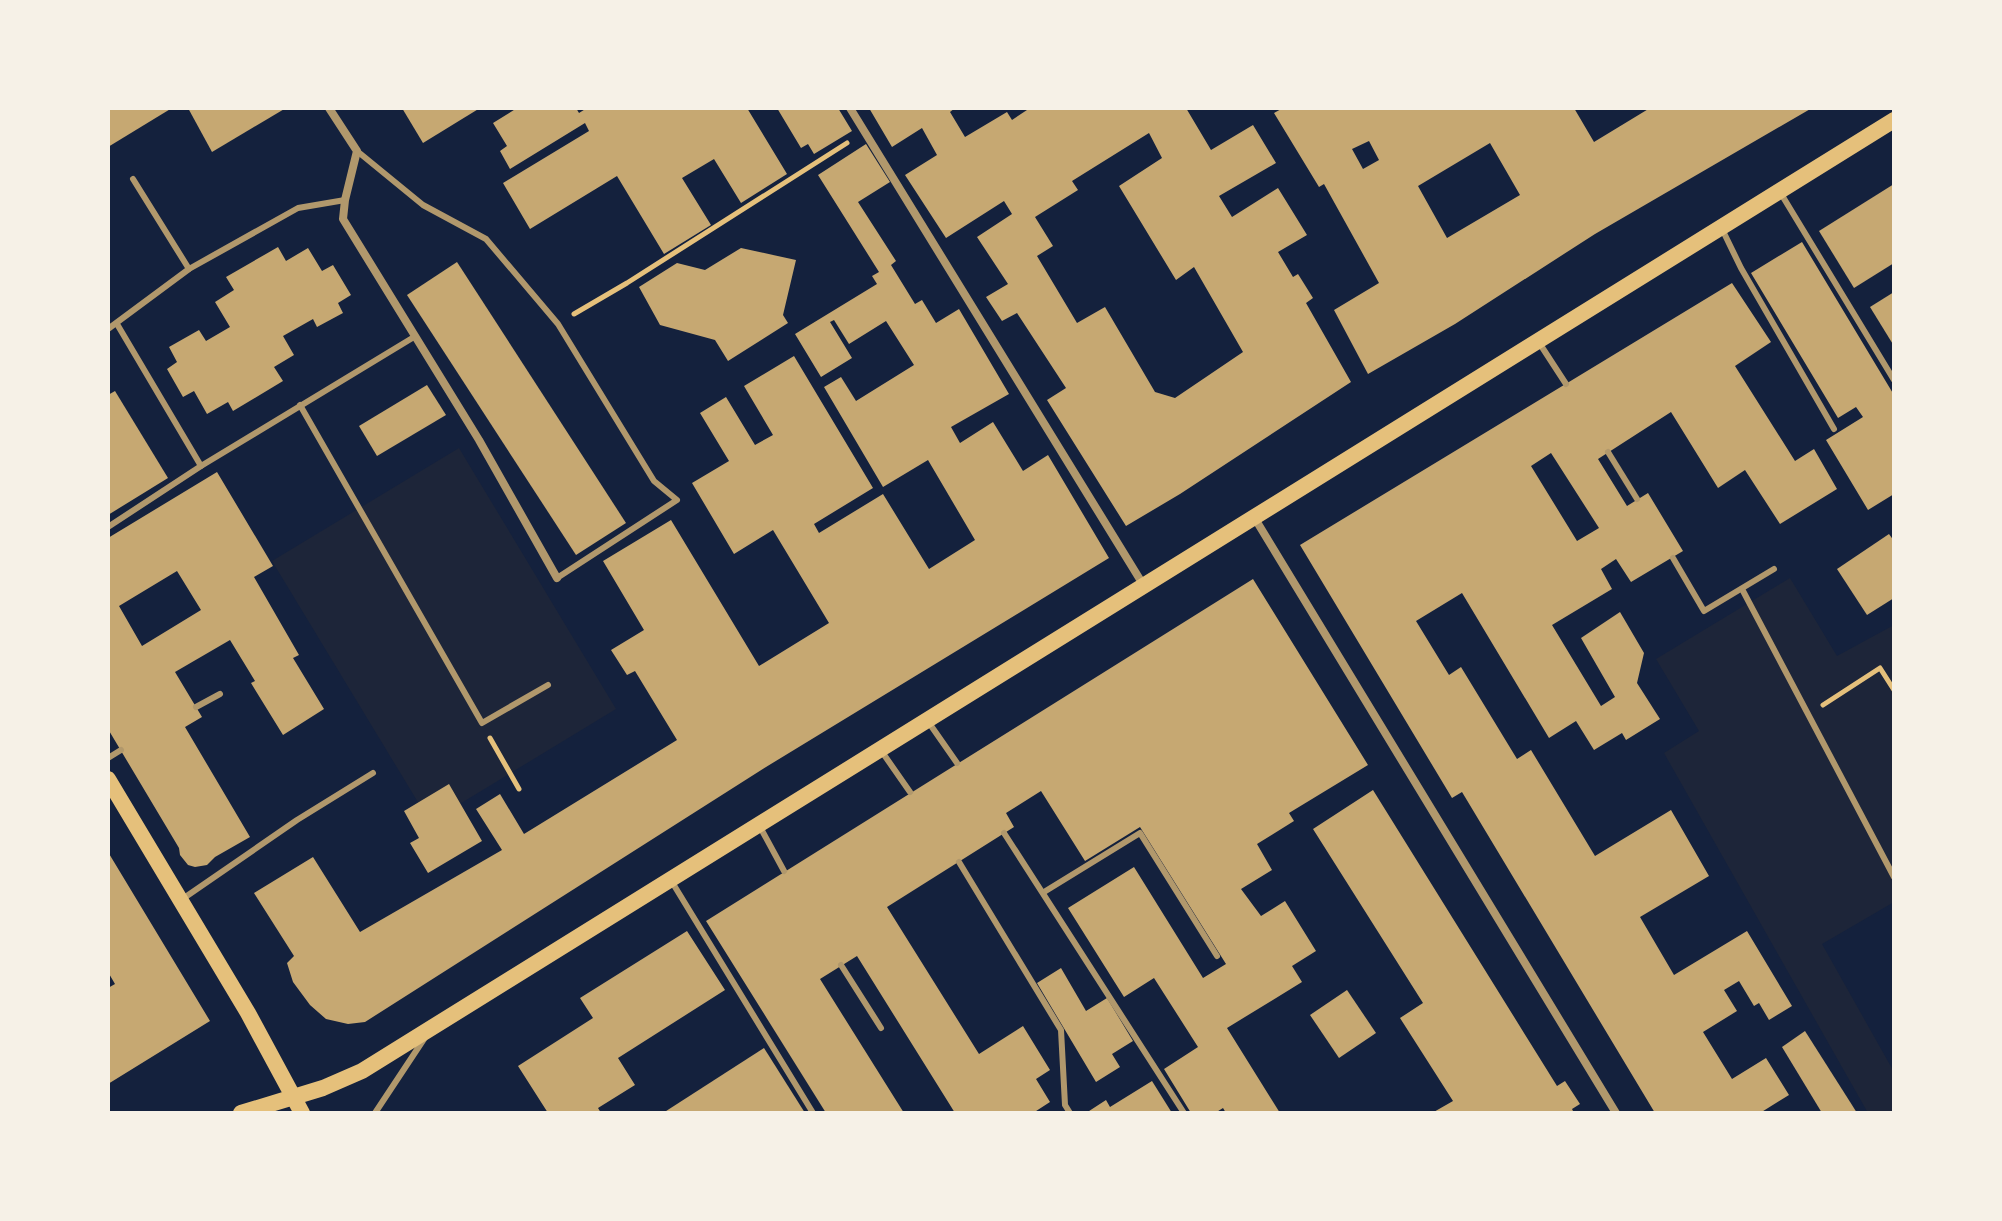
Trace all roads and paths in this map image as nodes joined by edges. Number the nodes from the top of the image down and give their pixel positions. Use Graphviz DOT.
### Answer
graph roads {
  1 [pos="329,108"];
  2 [pos="850,108"];
  3 [pos="1894,120"];
  4 [pos="865,132"];
  5 [pos="357,151"];
  6 [pos="133,179"];
  7 [pos="1779,191"];
  8 [pos="345,200"];
  9 [pos="1721,227"];
  10 [pos="189,269"];
  11 [pos="117,324"];
  12 [pos="558,324"];
  13 [pos="108,329"];
  14 [pos="414,337"];
  15 [pos="1538,341"];
  16 [pos="1894,380"];
  17 [pos="1566,384"];
  18 [pos="300,405"];
  19 [pos="1834,429"];
  20 [pos="1608,452"];
  21 [pos="201,466"];
  22 [pos="1637,499"];
  23 [pos="1254,517"];
  24 [pos="108,527"];
  25 [pos="1673,558"];
  26 [pos="1774,569"];
  27 [pos="557,578"];
  28 [pos="1144,586"];
  29 [pos="1742,589"];
  30 [pos="548,685"];
  31 [pos="1894,690"];
  32 [pos="220,694"];
  33 [pos="196,707"];
  34 [pos="1808,715"];
  35 [pos="927,720"];
  36 [pos="482,723"];
  37 [pos="880,749"];
  38 [pos="121,750"];
  39 [pos="108,758"];
  40 [pos="957,763"];
  41 [pos="373,773"];
  42 [pos="108,779"];
  43 [pos="519,789"];
  44 [pos="910,792"];
  45 [pos="759,824"];
  46 [pos="1004,833"];
  47 [pos="959,862"];
  48 [pos="784,871"];
  49 [pos="1894,877"];
  50 [pos="670,879"];
  51 [pos="1044,892"];
  52 [pos="181,900"];
  53 [pos="1217,956"];
  54 [pos="841,965"];
  55 [pos="432,1027"];
  56 [pos="881,1028"];
  57 [pos="294,1097"];
  58 [pos="241,1113"];
  59 [pos="302,1113"];
  60 [pos="375,1113"];
  61 [pos="813,1113"];
  62 [pos="1070,1113"];
  63 [pos="1184,1113"];
  64 [pos="1616,1113"];
  1 -- 5 [label="street"];
  2 -- 4 [label="street"];
  3 -- 7 [label="main road"];
  4 -- 12 [label="path"];
  4 -- 28 [label="street"];
  5 -- 8 [label="street"];
  5 -- 12 [label="lane"];
  6 -- 10 [label="lane"];
  7 -- 9 [label="main road"];
  7 -- 16 [label="lane"];
  8 -- 10 [label="lane"];
  8 -- 14 [label="street"];
  9 -- 15 [label="main road"];
  9 -- 19 [label="lane"];
  10 -- 11 [label="lane"];
  11 -- 13 [label="lane"];
  11 -- 21 [label="lane"];
  12 -- 27 [label="lane"];
  14 -- 18 [label="lane"];
  14 -- 27 [label="street"];
  15 -- 17 [label="lane"];
  15 -- 23 [label="main road"];
  18 -- 21 [label="lane"];
  18 -- 36 [label="lane"];
  20 -- 22 [label="lane"];
  21 -- 24 [label="lane"];
  23 -- 28 [label="main road"];
  23 -- 64 [label="street"];
  25 -- 29 [label="lane"];
  26 -- 29 [label="lane"];
  28 -- 35 [label="main road"];
  29 -- 34 [label="lane"];
  30 -- 36 [label="lane"];
  31 -- 34 [label="path"];
  32 -- 33 [label="lane"];
  34 -- 49 [label="lane"];
  35 -- 37 [label="main road"];
  35 -- 40 [label="lane"];
  36 -- 43 [label="path"];
  37 -- 44 [label="lane"];
  37 -- 45 [label="main road"];
  38 -- 39 [label="lane"];
  41 -- 52 [label="lane"];
  42 -- 52 [label="main road"];
  45 -- 48 [label="lane"];
  45 -- 50 [label="main road"];
  46 -- 51 [label="lane"];
  47 -- 62 [label="lane"];
  50 -- 55 [label="main road"];
  50 -- 61 [label="lane"];
  51 -- 53 [label="lane"];
  51 -- 63 [label="lane"];
  52 -- 57 [label="main road"];
  54 -- 56 [label="lane"];
  55 -- 57 [label="main road"];
  55 -- 60 [label="lane"];
  57 -- 58 [label="main road"];
  57 -- 59 [label="main road"];
}
